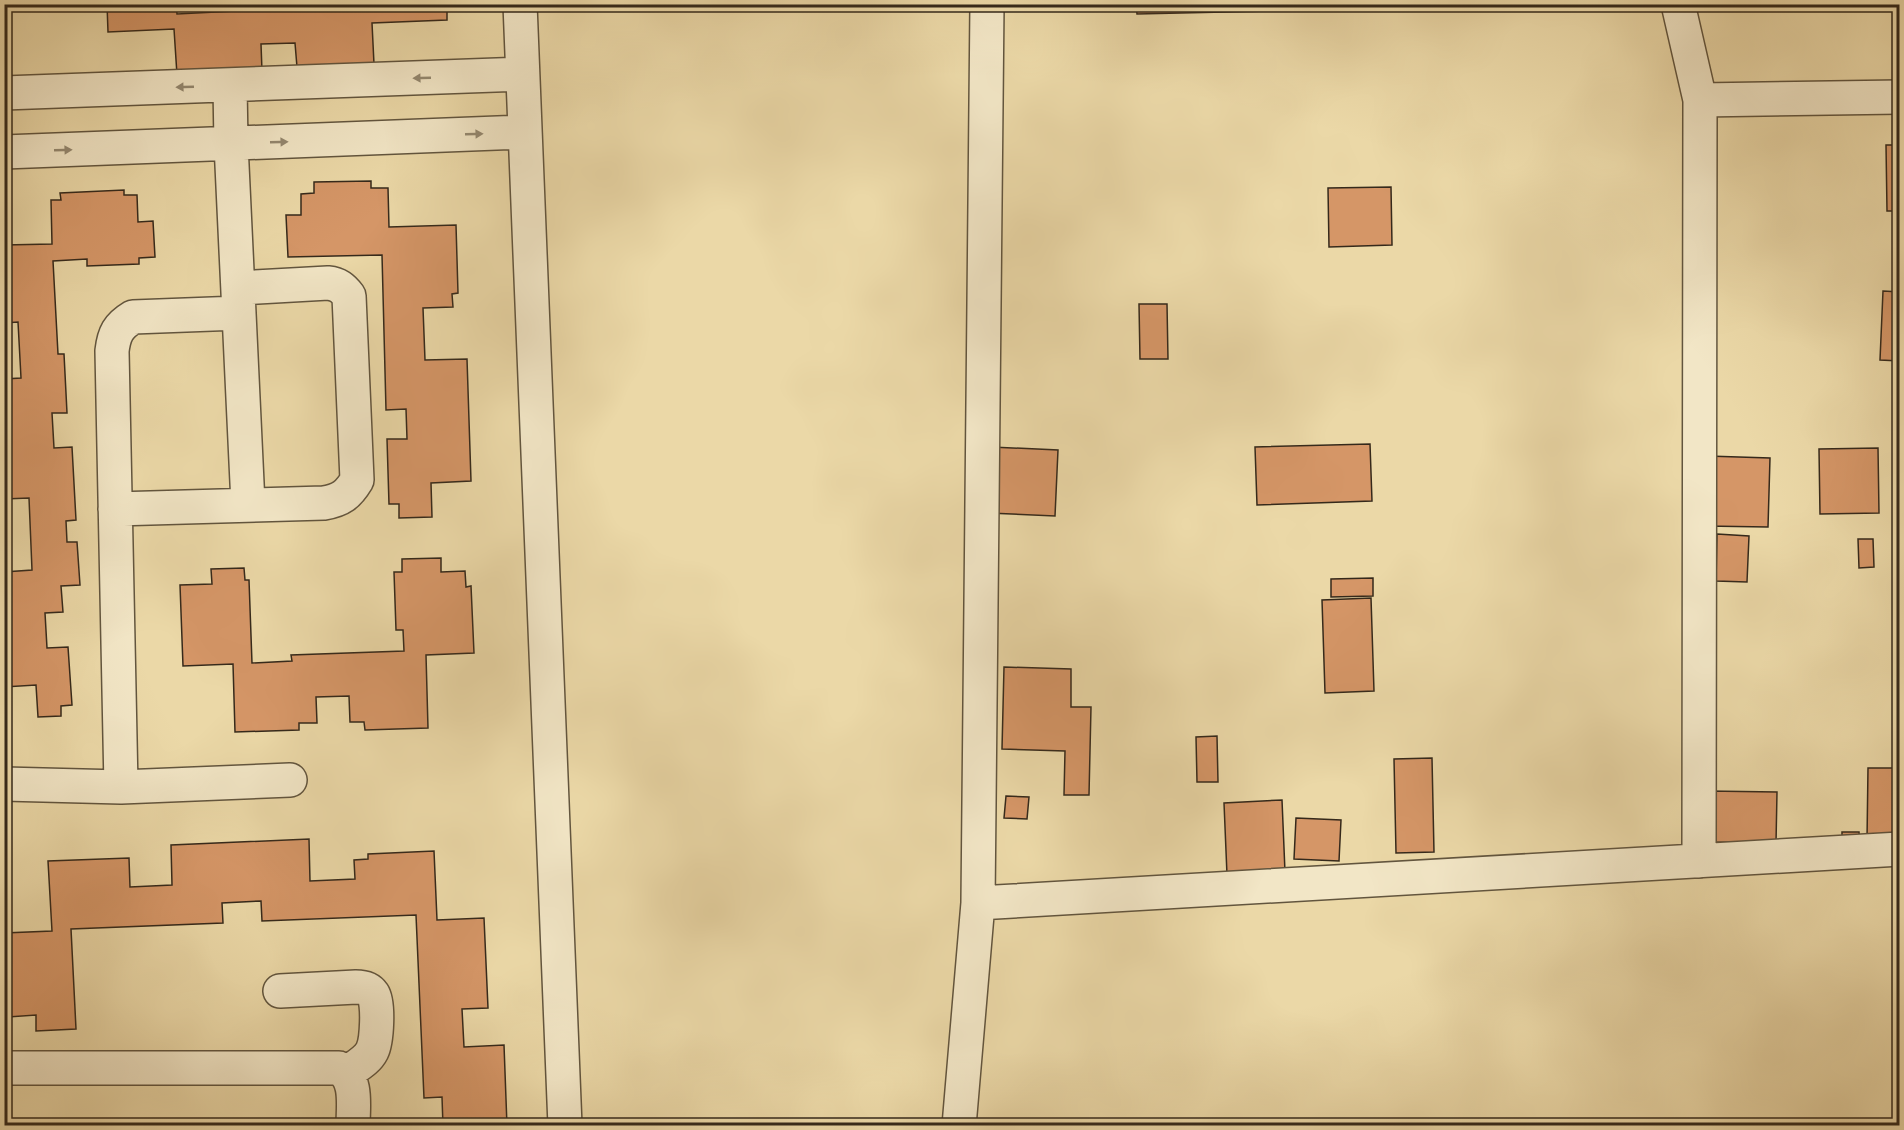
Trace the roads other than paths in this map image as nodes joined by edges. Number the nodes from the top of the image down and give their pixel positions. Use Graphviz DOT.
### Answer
graph roads {
  1 [pos="520,4"];
  2 [pos="987,4"];
  3 [pos="1678,4"];
  4 [pos="522,74"];
  5 [pos="230,86"];
  6 [pos="4,93"];
  7 [pos="1899,97"];
  8 [pos="1700,100"];
  9 [pos="525,132"];
  10 [pos="231,144"];
  11 [pos="4,152"];
  12 [pos="238,301"];
  13 [pos="248,504"];
  14 [pos="115,509"];
  15 [pos="290,780"];
  16 [pos="4,784"];
  17 [pos="121,787"];
  18 [pos="1899,849"];
  19 [pos="1699,861"];
  20 [pos="978,903"];
  21 [pos="280,991"];
  22 [pos="4,1068"];
  23 [pos="347,1072"];
  24 [pos="353,1125"];
  25 [pos="565,1125"];
  26 [pos="959,1125"];
  1 -- 4 [label="street"];
  2 -- 20 [label="street"];
  3 -- 8 [label="street"];
  4 -- 5 [label="street, one-way"];
  4 -- 9 [label="street"];
  5 -- 6 [label="street, one-way"];
  5 -- 10 [label="street"];
  7 -- 8 [label="street"];
  8 -- 19 [label="street"];
  10 -- 9 [label="street, one-way"];
  9 -- 25 [label="street"];
  11 -- 10 [label="street, one-way"];
  10 -- 12 [label="street"];
  12 -- 13 [label="street"];
  12 -- 13 [label="street"];
  12 -- 14 [label="street"];
  13 -- 14 [label="street"];
  14 -- 17 [label="street"];
  15 -- 17 [label="street"];
  16 -- 17 [label="street"];
  18 -- 19 [label="street"];
  19 -- 20 [label="street"];
  20 -- 26 [label="street"];
  21 -- 23 [label="street"];
  22 -- 23 [label="street"];
  23 -- 24 [label="street"];
}
